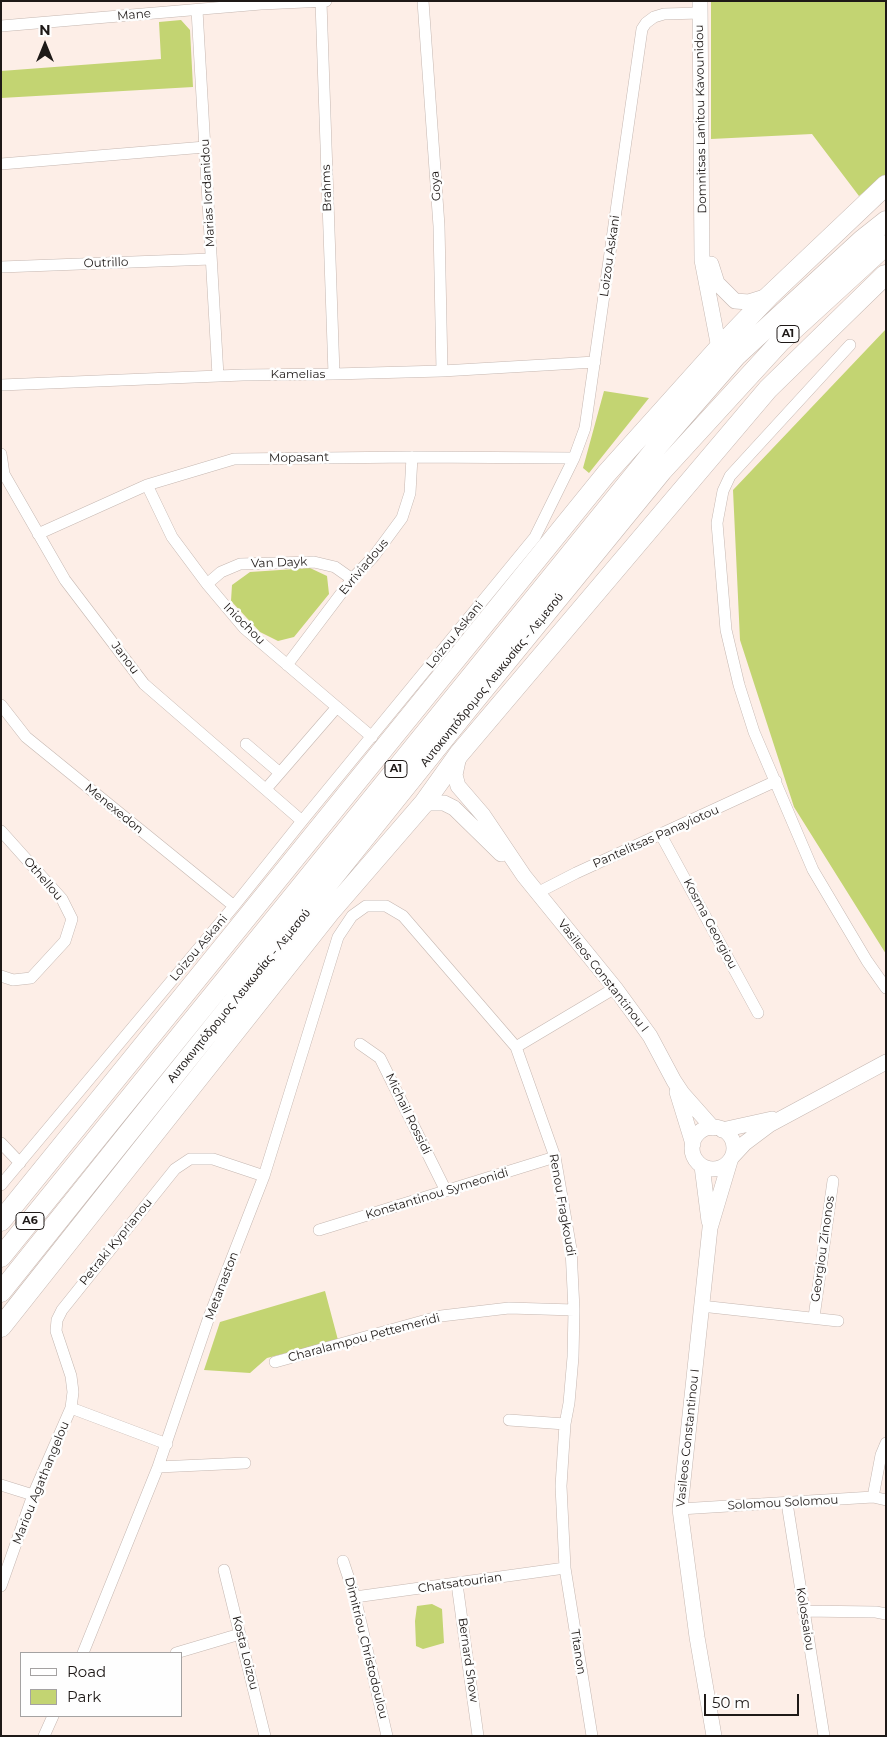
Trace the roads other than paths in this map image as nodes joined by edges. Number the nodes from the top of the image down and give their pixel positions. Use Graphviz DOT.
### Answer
graph roads {
  1 [pos="326,1"];
  2 [pos="423,1"];
  3 [pos="261,2"];
  4 [pos="321,2"];
  5 [pos="700,7"];
  6 [pos="198,10"];
  7 [pos="1,26"];
  8 [pos="205,147"];
  9 [pos="1,164"];
  10 [pos="886,186"];
  11 [pos="886,221"];
  12 [pos="703,236"];
  13 [pos="886,245"];
  14 [pos="211,259"];
  15 [pos="1,267"];
  16 [pos="886,275"];
  17 [pos="769,296"];
  18 [pos="850,345"];
  19 [pos="728,352"];
  20 [pos="595,362"];
  21 [pos="442,371"];
  22 [pos="334,374"];
  23 [pos="218,376"];
  24 [pos="1,385"];
  25 [pos="699,431"];
  26 [pos="1,454"];
  27 [pos="412,457"];
  28 [pos="574,458"];
  29 [pos="147,485"];
  30 [pos="38,534"];
  31 [pos="352,579"];
  32 [pos="206,584"];
  33 [pos="286,664"];
  34 [pos="1,705"];
  35 [pos="337,707"];
  36 [pos="372,737"];
  37 [pos="246,744"];
  38 [pos="459,754"];
  39 [pos="280,773"];
  40 [pos="776,781"];
  41 [pos="266,789"];
  42 [pos="424,803"];
  43 [pos="302,821"];
  44 [pos="1,832"];
  45 [pos="661,835"];
  46 [pos="524,876"];
  47 [pos="536,893"];
  48 [pos="234,906"];
  49 [pos="352,916"];
  50 [pos="1,976"];
  51 [pos="616,988"];
  52 [pos="886,988"];
  53 [pos="758,1013"];
  54 [pos="360,1044"];
  55 [pos="516,1047"];
  56 [pos="886,1062"];
  57 [pos="674,1081"];
  58 [pos="785,1115"];
  59 [pos="718,1129"];
  60 [pos="1,1143"];
  61 [pos="692,1144"];
  62 [pos="556,1157"];
  63 [pos="731,1158"];
  64 [pos="20,1164"];
  65 [pos="702,1166"];
  66 [pos="264,1176"];
  67 [pos="833,1181"];
  68 [pos="1,1185"];
  69 [pos="59,1185"];
  70 [pos="446,1191"];
  71 [pos="1,1221"];
  72 [pos="710,1228"];
  73 [pos="319,1230"];
  74 [pos="50,1233"];
  75 [pos="1,1244"];
  76 [pos="1,1257"];
  77 [pos="1,1292"];
  78 [pos="701,1306"];
  79 [pos="574,1310"];
  80 [pos="1,1312"];
  81 [pos="814,1317"];
  82 [pos="838,1321"];
  83 [pos="1,1327"];
  84 [pos="275,1362"];
  85 [pos="70,1408"];
  86 [pos="509,1420"];
  87 [pos="565,1424"];
  88 [pos="886,1443"];
  89 [pos="167,1444"];
  90 [pos="245,1463"];
  91 [pos="158,1467"];
  92 [pos="1,1485"];
  93 [pos="34,1495"];
  94 [pos="874,1497"];
  95 [pos="886,1500"];
  96 [pos="787,1502"];
  97 [pos="680,1509"];
  98 [pos="343,1561"];
  99 [pos="564,1568"];
  100 [pos="224,1570"];
  101 [pos="457,1584"];
  102 [pos="1,1586"];
  103 [pos="355,1597"];
  104 [pos="803,1611"];
  105 [pos="886,1614"];
  106 [pos="240,1634"];
  107 [pos="83,1652"];
  108 [pos="179,1652"];
  109 [pos="53,1717"];
  110 [pos="44,1736"];
  111 [pos="265,1736"];
  112 [pos="387,1736"];
  113 [pos="478,1736"];
  114 [pos="592,1736"];
  115 [pos="714,1736"];
  116 [pos="824,1736"];
  1 -- 4 [label="street, Mane"];
  2 -- 21 [label="street, Goya"];
  3 -- 4 [label="street, Mane"];
  3 -- 6 [label="street, Mane"];
  4 -- 22 [label="street, Brahms"];
  5 -- 12 [label="main road, Domnitsas Lanitou Kavounidou"];
  5 -- 20 [label="street, Loizou Askani"];
  6 -- 7 [label="street, Mane"];
  6 -- 8 [label="street, Marias Iordanidou"];
  8 -- 9 [label="street"];
  8 -- 14 [label="street, Marias Iordanidou"];
  10 -- 17 [label="highway"];
  10 -- 19 [label="highway"];
  11 -- 19 [label="highway, Αυτοκινητόδρομος Λευκωσίας - Λεμεσού / A1"];
  12 -- 17 [label="main road, Domnitsas Lanitou Kavounidou"];
  12 -- 19 [label="main road, Domnitsas Lanitou Kavounidou"];
  13 -- 25 [label="highway, Αυτοκινητόδρομος Λευκωσίας - Λεμεσού / A1"];
  14 -- 15 [label="street, Outrillo"];
  14 -- 23 [label="street, Marias Iordanidou"];
  16 -- 25 [label="highway"];
  16 -- 38 [label="highway"];
  17 -- 19 [label="highway"];
  18 -- 40 [label="street"];
  19 -- 69 [label="highway, Αυτοκινητόδρομος Λευκωσίας - Λεμεσού / A1"];
  19 -- 71 [label="highway"];
  20 -- 21 [label="street, Kamelias"];
  20 -- 28 [label="street, Loizou Askani"];
  21 -- 22 [label="street, Kamelias"];
  22 -- 23 [label="street, Kamelias"];
  23 -- 24 [label="street, Kamelias"];
  25 -- 74 [label="highway, Αυτοκινητόδρομος Λευκωσίας - Λεμεσού / A1"];
  26 -- 30 [label="street, Janou"];
  27 -- 28 [label="street, Mopasant"];
  27 -- 29 [label="street, Mopasant"];
  27 -- 31 [label="street, Evriviadous"];
  28 -- 36 [label="street, Loizou Askani"];
  29 -- 30 [label="street, Mopasant"];
  29 -- 32 [label="street, Iniochou"];
  30 -- 41 [label="street, Janou"];
  31 -- 32 [label="street, Van Dayk"];
  31 -- 33 [label="street, Evriviadous"];
  32 -- 33 [label="street, Iniochou"];
  33 -- 35 [label="street, Iniochou"];
  34 -- 48 [label="street, Menexedon"];
  35 -- 36 [label="street, Iniochou"];
  35 -- 39 [label="street"];
  36 -- 43 [label="street, Loizou Askani"];
  37 -- 39 [label="street"];
  38 -- 42 [label="highway"];
  38 -- 46 [label="main road, Vasileos Constantinou I"];
  39 -- 41 [label="street"];
  40 -- 45 [label="street, Pantelitsas Panayiotou"];
  40 -- 52 [label="street"];
  41 -- 43 [label="street, Janou"];
  42 -- 46 [label="main road, Vasileos Constantinou I"];
  42 -- 83 [label="highway"];
  43 -- 48 [label="street, Loizou Askani"];
  44 -- 50 [label="street, Othellou"];
  45 -- 47 [label="street, Pantelitsas Panayiotou"];
  45 -- 53 [label="street, Kosma Georgiou"];
  46 -- 47 [label="main road, Vasileos Constantinou I"];
  47 -- 51 [label="main road, Vasileos Constantinou I"];
  48 -- 64 [label="street, Loizou Askani"];
  49 -- 55 [label="street, Renou Fragkoudi"];
  49 -- 66 [label="street, Metanaston"];
  51 -- 55 [label="street"];
  51 -- 57 [label="main road, Vasileos Constantinou I"];
  54 -- 70 [label="street, Michail Rossidi"];
  55 -- 62 [label="street, Renou Fragkoudi"];
  56 -- 58 [label="main road"];
  57 -- 59 [label="main road, Vasileos Constantinou I"];
  57 -- 61 [label="main road, Vasileos Constantinou I"];
  58 -- 59 [label="main road"];
  58 -- 63 [label="main road"];
  59 -- 61 [label="main road"];
  59 -- 63 [label="main road"];
  60 -- 64 [label="street"];
  61 -- 65 [label="main road"];
  62 -- 70 [label="street, Konstantinou Symeonidi"];
  62 -- 79 [label="street, Renou Fragkoudi"];
  63 -- 65 [label="main road"];
  63 -- 72 [label="main road, Vasileos Constantinou I"];
  64 -- 68 [label="street, Loizou Askani"];
  65 -- 72 [label="main road, Vasileos Constantinou I"];
  66 -- 85 [label="street, Petraki Kyprianou"];
  66 -- 89 [label="street, Metanaston"];
  67 -- 81 [label="street, Georgiou Zinonos"];
  69 -- 75 [label="highway"];
  69 -- 76 [label="highway, A6"];
  70 -- 73 [label="street, Konstantinou Symeonidi"];
  72 -- 78 [label="main road, Vasileos Constantinou I"];
  74 -- 77 [label="highway, A6"];
  74 -- 80 [label="highway"];
  78 -- 81 [label="street, Georgiou Zinonos"];
  78 -- 97 [label="main road, Vasileos Constantinou I"];
  79 -- 84 [label="street, Charalampou Pettemeridi"];
  79 -- 87 [label="street, Renou Fragkoudi"];
  81 -- 82 [label="street, Georgiou Zinonos"];
  85 -- 89 [label="street"];
  85 -- 93 [label="street, Mariou Agathangelou"];
  86 -- 87 [label="street"];
  87 -- 99 [label="street, Renou Fragkoudi"];
  88 -- 94 [label="street"];
  89 -- 91 [label="street, Metanaston"];
  90 -- 91 [label="street"];
  91 -- 107 [label="street, Metanaston"];
  92 -- 93 [label="street"];
  93 -- 102 [label="street, Mariou Agathangelou"];
  94 -- 95 [label="street, Solomou Solomou"];
  94 -- 96 [label="street, Solomou Solomou"];
  96 -- 97 [label="street, Solomou Solomou"];
  96 -- 104 [label="street, Kolossaiou"];
  97 -- 115 [label="main road, Vasileos Constantinou I"];
  98 -- 103 [label="street, Dimitriou Christodoulou"];
  99 -- 101 [label="street, Chatsatourian"];
  99 -- 114 [label="street, Titanon"];
  100 -- 106 [label="street, Kosta Loizou"];
  101 -- 103 [label="street, Chatsatourian"];
  101 -- 113 [label="street, Bernard Show"];
  103 -- 112 [label="street, Dimitriou Christodoulou"];
  104 -- 105 [label="street"];
  104 -- 116 [label="street, Kolossaiou"];
  106 -- 108 [label="street"];
  106 -- 111 [label="street, Kosta Loizou"];
  109 -- 110 [label="street"];
}
